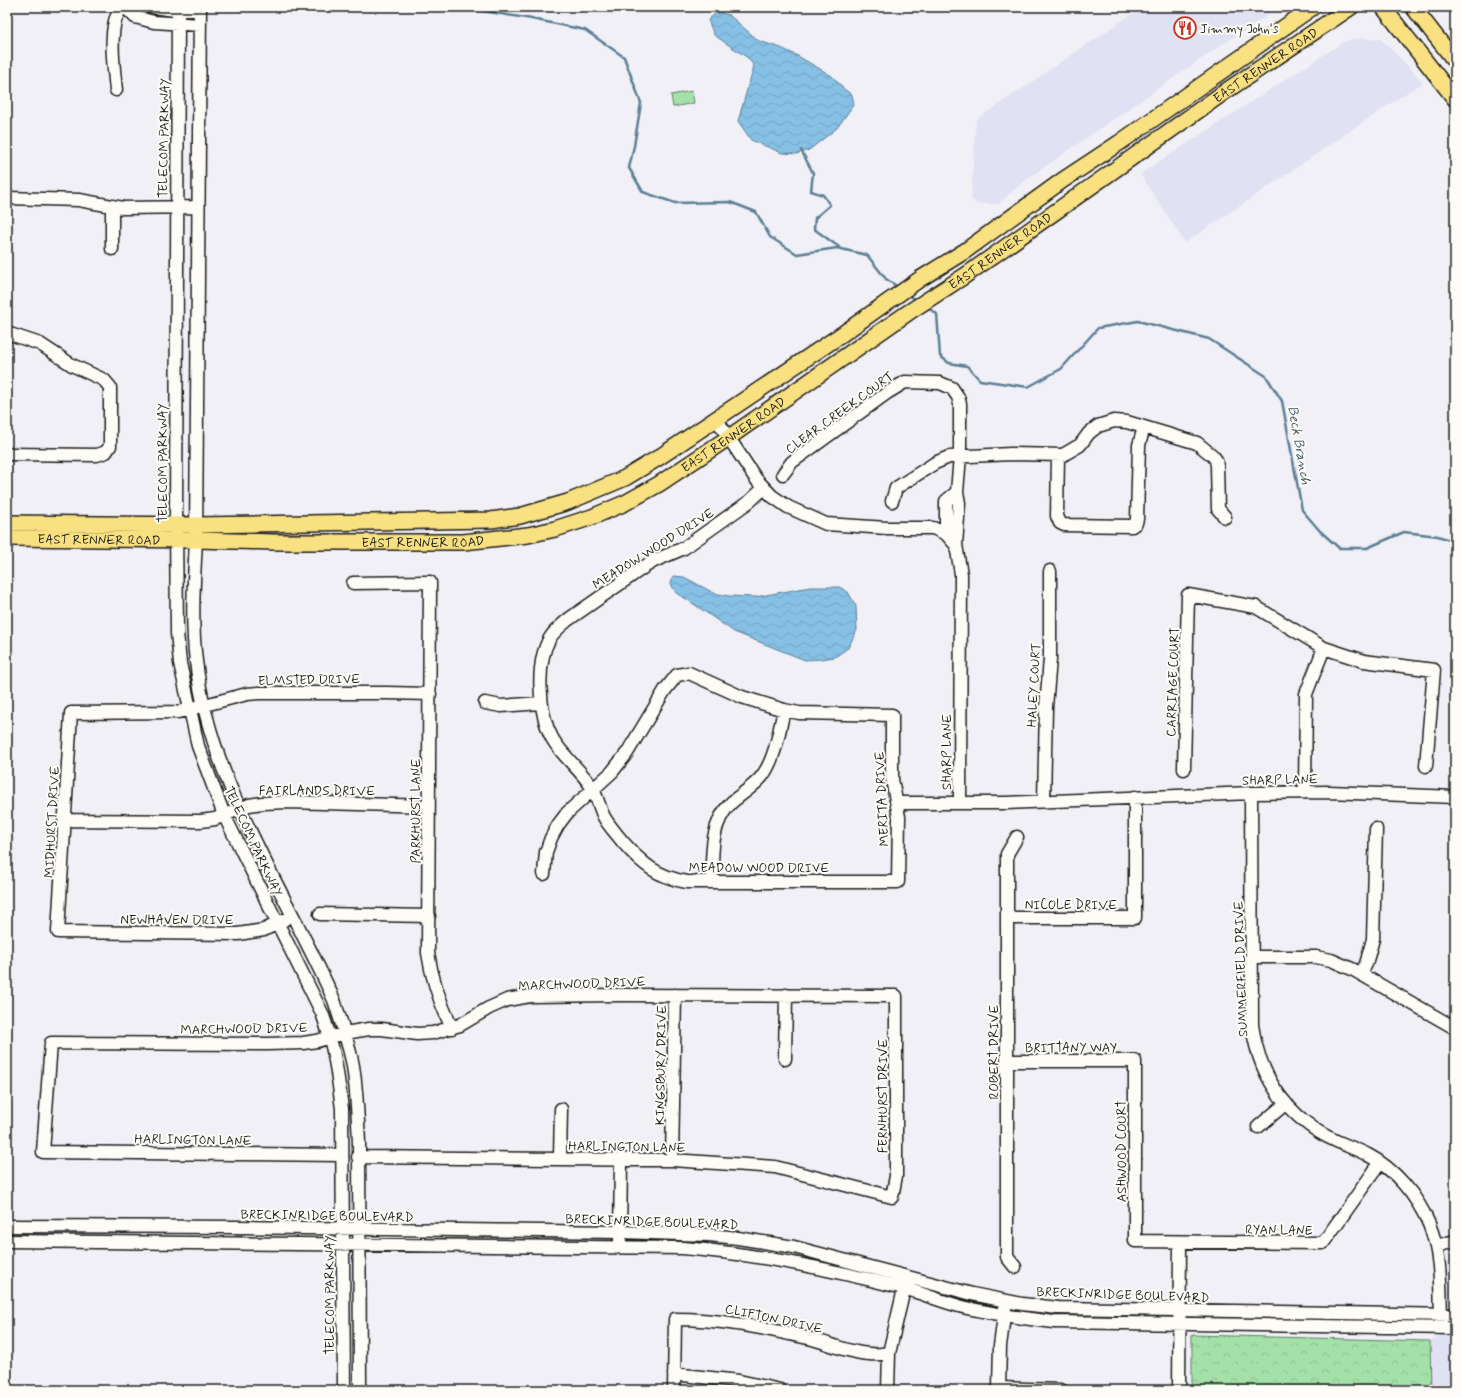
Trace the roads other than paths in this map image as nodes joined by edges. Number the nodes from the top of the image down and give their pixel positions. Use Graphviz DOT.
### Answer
graph roads {
  1 [pos="121,7"];
  2 [pos="125,7"];
  3 [pos="146,7"];
  4 [pos="152,7"];
  5 [pos="1313,7"];
  6 [pos="1351,7"];
  7 [pos="1383,7"];
  8 [pos="1414,7"];
  9 [pos="178,8"];
  10 [pos="200,9"];
  11 [pos="143,20"];
  12 [pos="178,24"];
  13 [pos="200,25"];
  14 [pos="1455,61"];
  15 [pos="116,90"];
  16 [pos="1455,98"];
  17 [pos="1180,101"];
  18 [pos="1190,117"];
  19 [pos="7,198"];
  20 [pos="112,207"];
  21 [pos="176,207"];
  22 [pos="198,207"];
  23 [pos="112,248"];
  24 [pos="965,252"];
  25 [pos="976,269"];
  26 [pos="7,333"];
  27 [pos="958,397"];
  28 [pos="717,420"];
  29 [pos="1144,427"];
  30 [pos="728,438"];
  31 [pos="7,454"];
  32 [pos="960,456"];
  33 [pos="1058,456"];
  34 [pos="783,474"];
  35 [pos="764,488"];
  36 [pos="957,492"];
  37 [pos="892,500"];
  38 [pos="1225,517"];
  39 [pos="7,523"];
  40 [pos="176,524"];
  41 [pos="196,532"];
  42 [pos="946,534"];
  43 [pos="7,538"];
  44 [pos="176,540"];
  45 [pos="956,545"];
  46 [pos="1050,571"];
  47 [pos="353,583"];
  48 [pos="1324,648"];
  49 [pos="430,694"];
  50 [pos="485,704"];
  51 [pos="541,704"];
  52 [pos="205,706"];
  53 [pos="189,710"];
  54 [pos="784,710"];
  55 [pos="71,713"];
  56 [pos="1426,766"];
  57 [pos="1184,769"];
  58 [pos="593,790"];
  59 [pos="1305,792"];
  60 [pos="1252,793"];
  61 [pos="1135,797"];
  62 [pos="1455,797"];
  63 [pos="1044,801"];
  64 [pos="897,803"];
  65 [pos="960,803"];
  66 [pos="429,806"];
  67 [pos="240,808"];
  68 [pos="224,815"];
  69 [pos="64,820"];
  70 [pos="1376,829"];
  71 [pos="1017,837"];
  72 [pos="544,874"];
  73 [pos="712,882"];
  74 [pos="898,882"];
  75 [pos="320,914"];
  76 [pos="293,916"];
  77 [pos="429,916"];
  78 [pos="1007,918"];
  79 [pos="278,924"];
  80 [pos="58,932"];
  81 [pos="1252,957"];
  82 [pos="1361,974"];
  83 [pos="675,995"];
  84 [pos="786,996"];
  85 [pos="896,996"];
  86 [pos="452,1028"];
  87 [pos="1455,1028"];
  88 [pos="345,1033"];
  89 [pos="330,1038"];
  90 [pos="785,1059"];
  91 [pos="1007,1061"];
  92 [pos="1135,1061"];
  93 [pos="1285,1104"];
  94 [pos="561,1109"];
  95 [pos="1258,1127"];
  96 [pos="43,1152"];
  97 [pos="342,1155"];
  98 [pos="358,1157"];
  99 [pos="560,1158"];
  100 [pos="621,1159"];
  101 [pos="672,1160"];
  102 [pos="1380,1163"];
  103 [pos="892,1197"];
  104 [pos="7,1226"];
  105 [pos="149,1227"];
  106 [pos="343,1229"];
  107 [pos="360,1229"];
  108 [pos="620,1232"];
  109 [pos="7,1241"];
  110 [pos="1135,1241"];
  111 [pos="149,1242"];
  112 [pos="1180,1242"];
  113 [pos="1455,1242"];
  114 [pos="343,1244"];
  115 [pos="360,1244"];
  116 [pos="620,1246"];
  117 [pos="1436,1246"];
  118 [pos="1015,1267"];
  119 [pos="907,1276"];
  120 [pos="904,1289"];
  121 [pos="1006,1301"];
  122 [pos="1180,1310"];
  123 [pos="1004,1315"];
  124 [pos="1441,1315"];
  125 [pos="1455,1315"];
  126 [pos="1179,1323"];
  127 [pos="1442,1328"];
  128 [pos="1455,1328"];
  129 [pos="889,1353"];
  130 [pos="674,1374"];
  131 [pos="999,1389"];
  132 [pos="344,1390"];
  133 [pos="360,1390"];
  134 [pos="674,1390"];
  135 [pos="780,1390"];
  136 [pos="888,1390"];
  137 [pos="1061,1390"];
  138 [pos="1179,1390"];
  1 -- 15 [label="street"];
  2 -- 11 [label="street"];
  3 -- 11 [label="street"];
  4 -- 9 [label="street"];
  5 -- 17 [label="main road, EAST RENNER ROAD"];
  6 -- 18 [label="main road, EAST RENNER ROAD"];
  7 -- 16 [label="main road"];
  8 -- 14 [label="main road"];
  9 -- 10 [label="street"];
  9 -- 12 [label="street, TELECOM PARKWAY"];
  10 -- 13 [label="street, TELECOM PARKWAY"];
  11 -- 12 [label="street"];
  12 -- 13 [label="street"];
  12 -- 21 [label="street, TELECOM PARKWAY"];
  13 -- 22 [label="street, TELECOM PARKWAY"];
  17 -- 18 [label="main road"];
  17 -- 24 [label="main road, EAST RENNER ROAD"];
  18 -- 25 [label="main road, EAST RENNER ROAD"];
  19 -- 20 [label="street"];
  20 -- 21 [label="street"];
  20 -- 23 [label="street"];
  21 -- 22 [label="street"];
  21 -- 40 [label="street, TELECOM PARKWAY"];
  22 -- 41 [label="street, TELECOM PARKWAY"];
  24 -- 25 [label="main road"];
  24 -- 28 [label="main road, EAST RENNER ROAD"];
  25 -- 30 [label="main road, EAST RENNER ROAD"];
  26 -- 31 [label="street"];
  27 -- 32 [label="street, SHARP LANE"];
  27 -- 34 [label="street, CLEAR CREEK COURT"];
  28 -- 30 [label="street"];
  28 -- 41 [label="main road, EAST RENNER ROAD"];
  29 -- 33 [label="street"];
  29 -- 33 [label="street"];
  29 -- 38 [label="street"];
  30 -- 35 [label="street"];
  30 -- 41 [label="main road, EAST RENNER ROAD"];
  32 -- 33 [label="street"];
  32 -- 36 [label="street, SHARP LANE"];
  32 -- 37 [label="street"];
  35 -- 42 [label="street"];
  35 -- 51 [label="street, MEADOW WOOD DRIVE"];
  36 -- 42 [label="street"];
  36 -- 45 [label="street, SHARP LANE"];
  39 -- 40 [label="main road, EAST RENNER ROAD"];
  40 -- 41 [label="main road, EAST RENNER ROAD"];
  40 -- 44 [label="street, TELECOM PARKWAY"];
  41 -- 44 [label="main road, EAST RENNER ROAD"];
  41 -- 52 [label="street, TELECOM PARKWAY"];
  42 -- 45 [label="street"];
  43 -- 44 [label="main road, EAST RENNER ROAD"];
  44 -- 53 [label="street, TELECOM PARKWAY"];
  45 -- 65 [label="street, SHARP LANE"];
  46 -- 63 [label="street, HALEY COURT"];
  47 -- 49 [label="street, PARKHURST LANE"];
  48 -- 56 [label="street"];
  48 -- 57 [label="street, CARRIAGE COURT"];
  48 -- 59 [label="street"];
  49 -- 52 [label="street, ELMSTED DRIVE"];
  49 -- 66 [label="street, PARKHURST LANE"];
  50 -- 51 [label="street"];
  51 -- 58 [label="street, MEADOW WOOD DRIVE"];
  52 -- 53 [label="street, ELMSTED DRIVE"];
  52 -- 67 [label="street, TELECOM PARKWAY"];
  53 -- 55 [label="street, ELMSTED DRIVE"];
  53 -- 68 [label="street, TELECOM PARKWAY"];
  54 -- 58 [label="street"];
  54 -- 64 [label="street, MERITA DRIVE"];
  54 -- 73 [label="street"];
  55 -- 69 [label="street, MIDHURST DRIVE"];
  58 -- 72 [label="street"];
  58 -- 73 [label="street, MEADOW WOOD DRIVE"];
  59 -- 60 [label="street, SHARP LANE"];
  59 -- 62 [label="street, SHARP LANE"];
  60 -- 61 [label="street, SHARP LANE"];
  60 -- 81 [label="street, SUMMERFIELD DRIVE"];
  61 -- 63 [label="street, SHARP LANE"];
  61 -- 78 [label="street, NICOLE DRIVE"];
  63 -- 65 [label="street, SHARP LANE"];
  64 -- 65 [label="street"];
  64 -- 74 [label="street, MERITA DRIVE"];
  66 -- 67 [label="street, FAIRLANDS DRIVE"];
  66 -- 77 [label="street, PARKHURST LANE"];
  67 -- 68 [label="street, FAIRLANDS DRIVE"];
  67 -- 76 [label="street, TELECOM PARKWAY"];
  68 -- 69 [label="street, FAIRLANDS DRIVE"];
  68 -- 79 [label="street, TELECOM PARKWAY"];
  69 -- 80 [label="street, MIDHURST DRIVE"];
  70 -- 82 [label="street"];
  71 -- 78 [label="street, ROBERT DRIVE"];
  73 -- 74 [label="street, MEADOW WOOD DRIVE"];
  75 -- 77 [label="street"];
  76 -- 79 [label="street, NEWHAVEN DRIVE"];
  76 -- 88 [label="street, TELECOM PARKWAY"];
  77 -- 86 [label="street, PARKHURST LANE"];
  78 -- 91 [label="street, ROBERT DRIVE"];
  79 -- 80 [label="street, NEWHAVEN DRIVE"];
  79 -- 89 [label="street, TELECOM PARKWAY"];
  81 -- 82 [label="street"];
  81 -- 93 [label="street, SUMMERFIELD DRIVE"];
  82 -- 87 [label="street"];
  83 -- 84 [label="street, MARCHWOOD DRIVE"];
  83 -- 86 [label="street, MARCHWOOD DRIVE"];
  83 -- 101 [label="street, KINGSBURY DRIVE"];
  84 -- 85 [label="street, MARCHWOOD DRIVE"];
  84 -- 90 [label="street"];
  85 -- 103 [label="street, FERNHURST DRIVE"];
  86 -- 88 [label="street, MARCHWOOD DRIVE"];
  88 -- 89 [label="street, MARCHWOOD DRIVE"];
  88 -- 98 [label="street, TELECOM PARKWAY"];
  89 -- 96 [label="street, MARCHWOOD DRIVE"];
  89 -- 97 [label="street, TELECOM PARKWAY"];
  91 -- 92 [label="street, BRITTANY WAY"];
  91 -- 118 [label="street, ROBERT DRIVE"];
  92 -- 110 [label="street, ASHWOOD COURT"];
  93 -- 95 [label="street"];
  93 -- 102 [label="street, SUMMERFIELD DRIVE"];
  94 -- 99 [label="street"];
  96 -- 97 [label="street, HARLINGTON LANE"];
  97 -- 106 [label="street, TELECOM PARKWAY"];
  98 -- 99 [label="street, HARLINGTON LANE"];
  98 -- 107 [label="street, TELECOM PARKWAY"];
  99 -- 100 [label="street, HARLINGTON LANE"];
  100 -- 101 [label="street, HARLINGTON LANE"];
  100 -- 108 [label="street"];
  101 -- 103 [label="street, HARLINGTON LANE"];
  102 -- 112 [label="street, RYAN LANE"];
  102 -- 117 [label="street, SUMMERFIELD DRIVE"];
  104 -- 105 [label="street, BRECKINRIDGE BOULEVARD"];
  105 -- 106 [label="street, BRECKINRIDGE BOULEVARD"];
  105 -- 111 [label="street"];
  106 -- 107 [label="street, BRECKINRIDGE BOULEVARD"];
  106 -- 114 [label="street, TELECOM PARKWAY"];
  107 -- 108 [label="street, BRECKINRIDGE BOULEVARD"];
  107 -- 115 [label="street, TELECOM PARKWAY"];
  108 -- 116 [label="street"];
  108 -- 119 [label="street, BRECKINRIDGE BOULEVARD"];
  109 -- 111 [label="street, BRECKINRIDGE BOULEVARD"];
  110 -- 112 [label="street, RYAN LANE"];
  111 -- 114 [label="street, BRECKINRIDGE BOULEVARD"];
  112 -- 122 [label="street"];
  113 -- 117 [label="street"];
  114 -- 115 [label="street, BRECKINRIDGE BOULEVARD"];
  114 -- 132 [label="street, TELECOM PARKWAY"];
  115 -- 116 [label="street, BRECKINRIDGE BOULEVARD"];
  115 -- 133 [label="street, TELECOM PARKWAY"];
  116 -- 120 [label="street, BRECKINRIDGE BOULEVARD"];
  117 -- 124 [label="street, SUMMERFIELD DRIVE"];
  119 -- 120 [label="street"];
  119 -- 121 [label="street, BRECKINRIDGE BOULEVARD"];
  120 -- 123 [label="street, BRECKINRIDGE BOULEVARD"];
  120 -- 129 [label="street"];
  121 -- 122 [label="street, BRECKINRIDGE BOULEVARD"];
  121 -- 123 [label="street"];
  122 -- 124 [label="street, BRECKINRIDGE BOULEVARD"];
  122 -- 126 [label="street"];
  123 -- 126 [label="street, BRECKINRIDGE BOULEVARD"];
  123 -- 131 [label="street"];
  124 -- 125 [label="street, BRECKINRIDGE BOULEVARD"];
  124 -- 127 [label="street, SUMMERFIELD DRIVE"];
  126 -- 127 [label="street, BRECKINRIDGE BOULEVARD"];
  126 -- 138 [label="street"];
  127 -- 128 [label="street, BRECKINRIDGE BOULEVARD"];
  129 -- 130 [label="street, CLIFTON DRIVE"];
  129 -- 136 [label="street"];
  130 -- 134 [label="street, CLIFTON DRIVE"];
  130 -- 135 [label="street"];
  131 -- 137 [label="street"];
}
